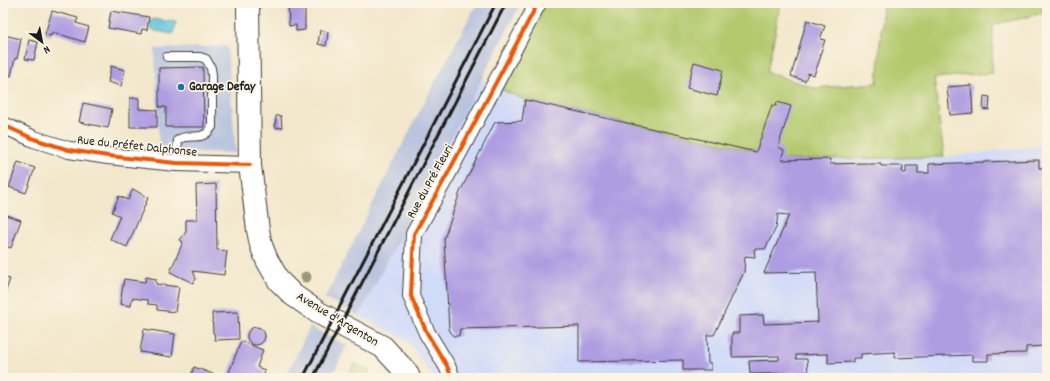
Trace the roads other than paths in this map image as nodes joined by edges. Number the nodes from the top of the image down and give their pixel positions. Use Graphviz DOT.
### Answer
graph roads {
  1 [pos="248,3"];
  2 [pos="538,3"];
  3 [pos="167,57"];
  4 [pos="3,125"];
  5 [pos="176,163"];
  6 [pos="250,165"];
  7 [pos="409,378"];
  8 [pos="452,378"];
  1 -- 6 [label="main road, Avenue d'Argenton"];
  2 -- 8 [label="street, Rue du Pré Fleuri"];
  3 -- 5 [label="lane"];
  4 -- 5 [label="street, Rue du Préfet Dalphonse"];
  5 -- 6 [label="street, Rue du Préfet Dalphonse"];
  6 -- 7 [label="main road, Avenue d'Argenton"];
}
